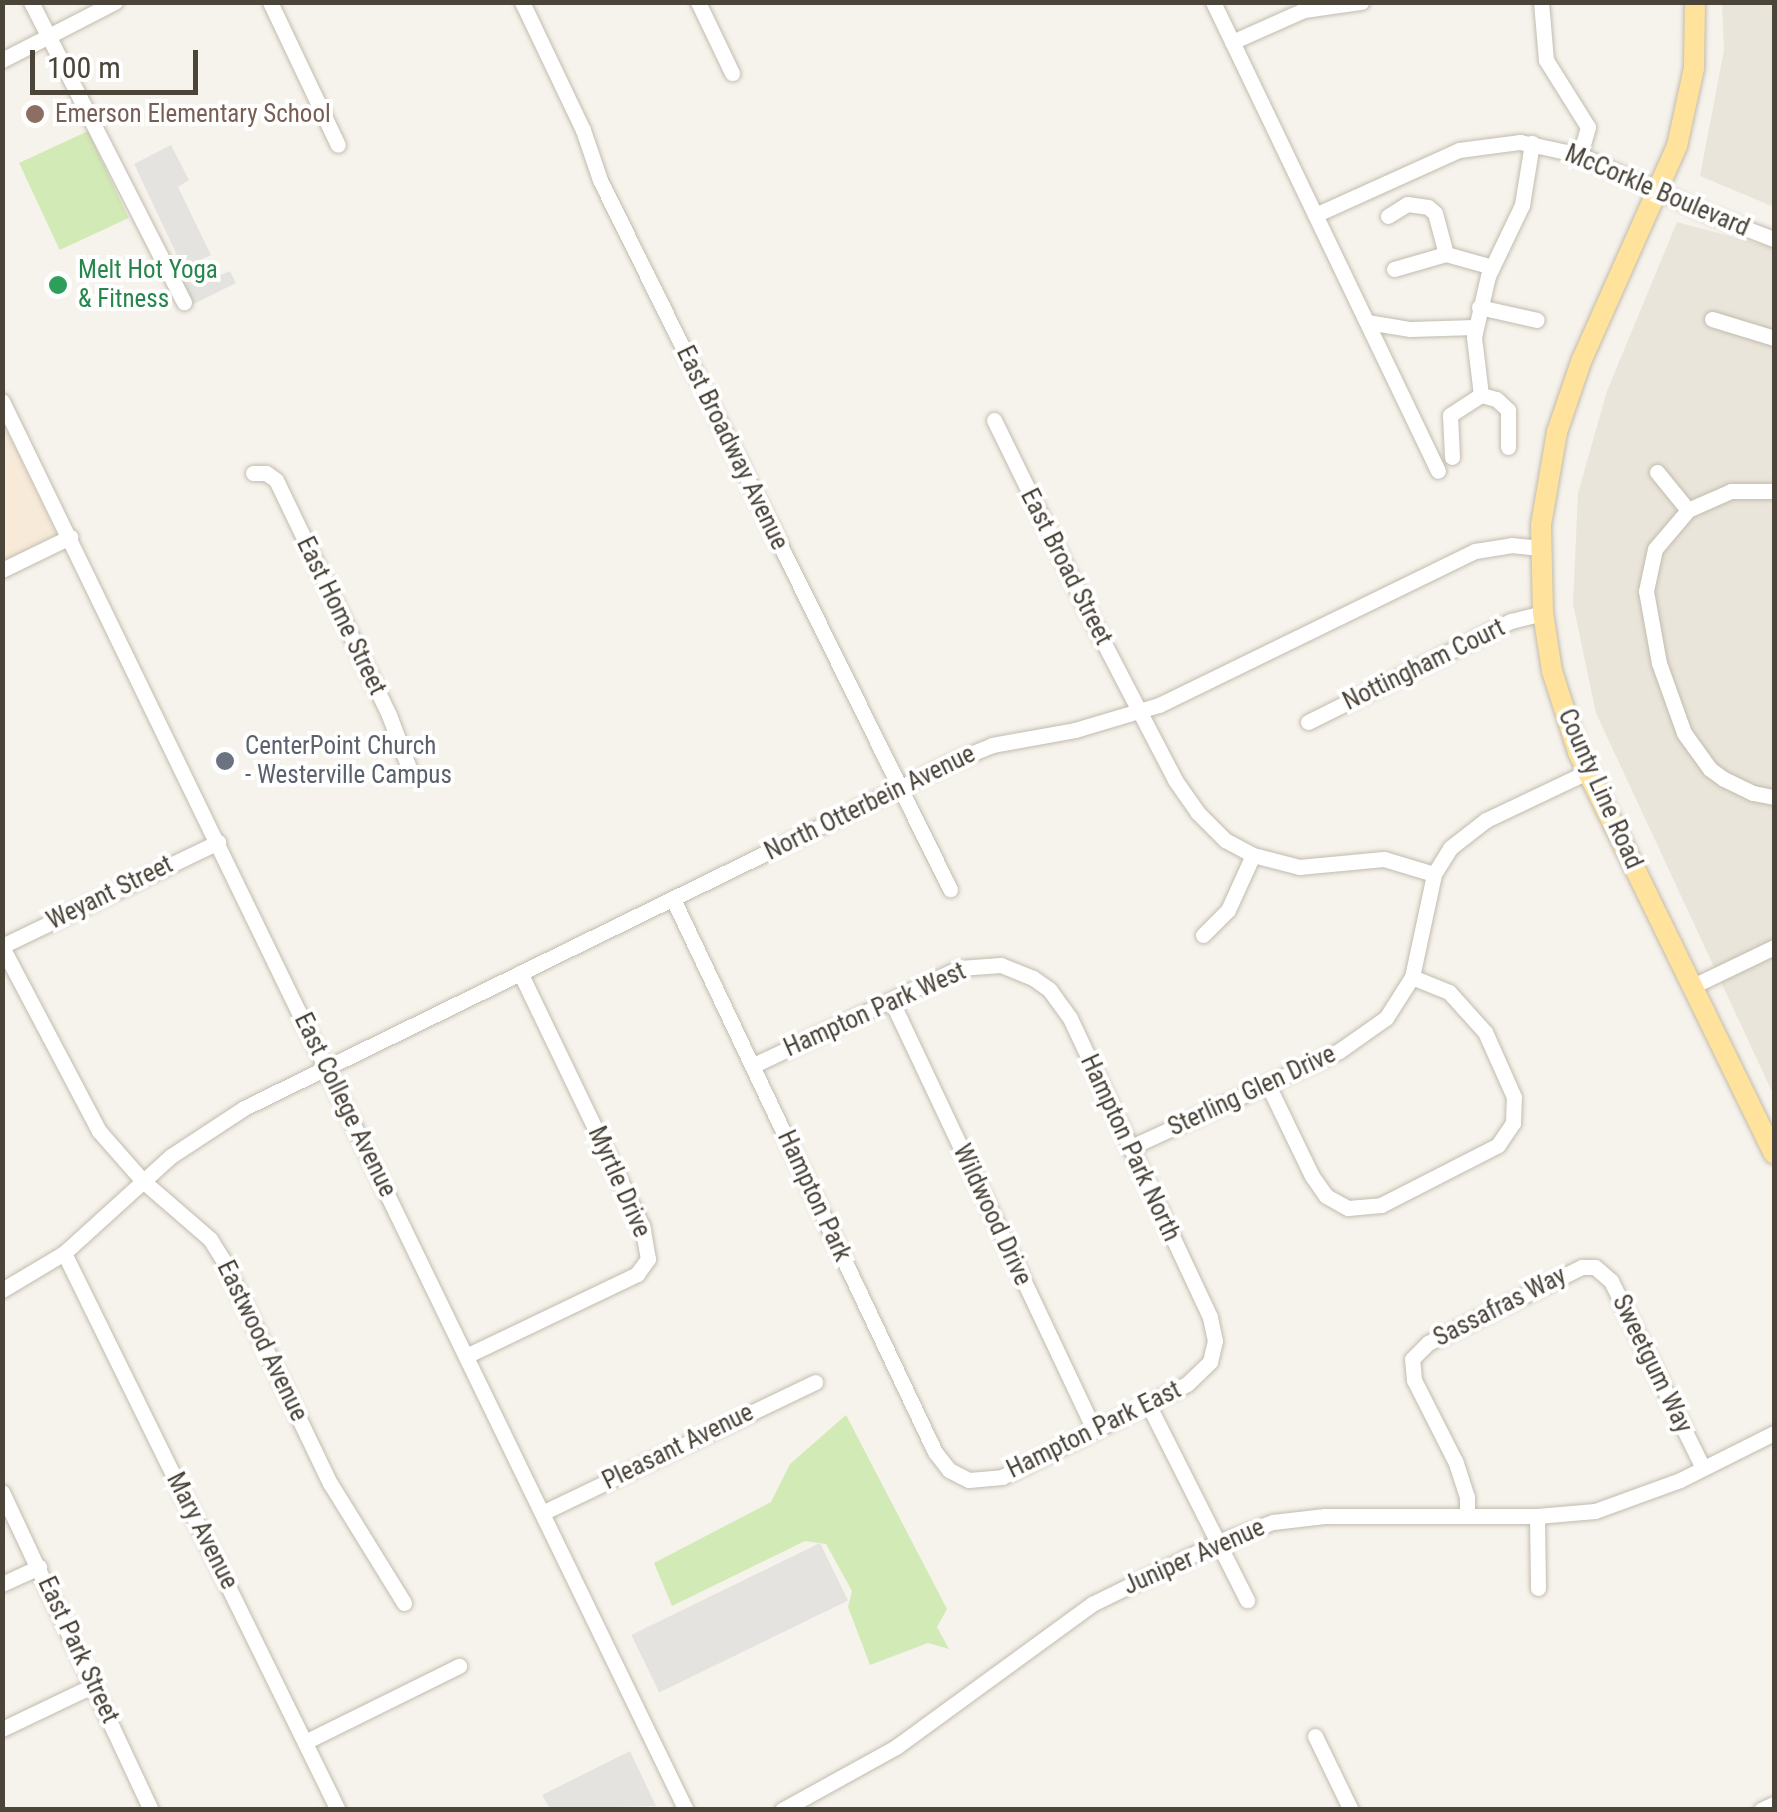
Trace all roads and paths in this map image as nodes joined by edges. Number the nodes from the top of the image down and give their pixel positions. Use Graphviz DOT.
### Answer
graph roads {
  1 [pos="30,2"];
  2 [pos="115,2"];
  3 [pos="270,2"];
  4 [pos="522,2"];
  5 [pos="698,2"];
  6 [pos="1213,2"];
  7 [pos="1360,2"];
  8 [pos="1541,2"];
  9 [pos="1695,2"];
  10 [pos="48,36"];
  11 [pos="1232,42"];
  12 [pos="2,60"];
  13 [pos="732,73"];
  14 [pos="1532,143"];
  15 [pos="338,145"];
  16 [pos="1580,155"];
  17 [pos="1657,192"];
  18 [pos="1315,215"];
  19 [pos="1388,216"];
  20 [pos="1774,239"];
  21 [pos="1446,254"];
  22 [pos="1492,267"];
  23 [pos="1394,269"];
  24 [pos="184,302"];
  25 [pos="1479,307"];
  26 [pos="1537,320"];
  27 [pos="1712,320"];
  28 [pos="1367,322"];
  29 [pos="1475,327"];
  30 [pos="1774,338"];
  31 [pos="1481,395"];
  32 [pos="2,402"];
  33 [pos="994,420"];
  34 [pos="1508,447"];
  35 [pos="1452,457"];
  36 [pos="1438,471"];
  37 [pos="1657,472"];
  38 [pos="253,473"];
  39 [pos="1774,491"];
  40 [pos="1688,510"];
  41 [pos="70,537"];
  42 [pos="1540,548"];
  43 [pos="2,570"];
  44 [pos="1542,614"];
  45 [pos="1140,712"];
  46 [pos="1308,722"];
  47 [pos="1586,772"];
  48 [pos="412,776"];
  49 [pos="898,790"];
  50 [pos="1774,797"];
  51 [pos="218,842"];
  52 [pos="1252,855"];
  53 [pos="1434,874"];
  54 [pos="950,889"];
  55 [pos="672,899"];
  56 [pos="1202,935"];
  57 [pos="2,946"];
  58 [pos="1774,947"];
  59 [pos="1001,965"];
  60 [pos="520,973"];
  61 [pos="1412,977"];
  62 [pos="1694,986"];
  63 [pos="891,1000"];
  64 [pos="326,1066"];
  65 [pos="752,1066"];
  66 [pos="1268,1085"];
  67 [pos="1130,1148"];
  68 [pos="1774,1154"];
  69 [pos="143,1181"];
  70 [pos="64,1253"];
  71 [pos="1594,1266"];
  72 [pos="2,1290"];
  73 [pos="466,1356"];
  74 [pos="1210,1362"];
  75 [pos="814,1382"];
  76 [pos="1148,1404"];
  77 [pos="1094,1430"];
  78 [pos="1774,1433"];
  79 [pos="1703,1468"];
  80 [pos="969,1480"];
  81 [pos="2,1492"];
  82 [pos="542,1513"];
  83 [pos="1467,1516"];
  84 [pos="1537,1516"];
  85 [pos="1218,1542"];
  86 [pos="39,1567"];
  87 [pos="2,1584"];
  88 [pos="1538,1588"];
  89 [pos="1247,1600"];
  90 [pos="404,1603"];
  91 [pos="459,1666"];
  92 [pos="94,1686"];
  93 [pos="2,1729"];
  94 [pos="1316,1736"];
  95 [pos="306,1742"];
  96 [pos="1774,1804"];
  97 [pos="151,1810"];
  98 [pos="338,1810"];
  99 [pos="686,1810"];
  100 [pos="782,1810"];
  101 [pos="1351,1810"];
  102 [pos="1761,1810"];
  1 -- 10 [label="street"];
  2 -- 10 [label="street"];
  3 -- 15 [label="street"];
  4 -- 49 [label="street, East Broadway Avenue"];
  5 -- 13 [label="street"];
  6 -- 11 [label="street"];
  7 -- 11 [label="street"];
  8 -- 16 [label="street"];
  9 -- 17 [label="main road, County Line Road"];
  10 -- 12 [label="street"];
  10 -- 24 [label="street"];
  11 -- 18 [label="street"];
  14 -- 16 [label="street, McCorkle Boulevard"];
  14 -- 18 [label="street, McCorkle Boulevard"];
  14 -- 22 [label="street"];
  16 -- 17 [label="street, McCorkle Boulevard"];
  17 -- 20 [label="street, McCorkle Boulevard"];
  17 -- 42 [label="main road, County Line Road"];
  18 -- 28 [label="street"];
  19 -- 21 [label="street"];
  21 -- 22 [label="street"];
  21 -- 23 [label="street"];
  22 -- 25 [label="street"];
  25 -- 26 [label="street"];
  25 -- 29 [label="street"];
  27 -- 30 [label="street"];
  28 -- 29 [label="street"];
  28 -- 36 [label="street"];
  29 -- 31 [label="street"];
  31 -- 34 [label="street"];
  31 -- 35 [label="street"];
  32 -- 41 [label="street, East College Avenue"];
  33 -- 45 [label="street, East Broad Street"];
  37 -- 40 [label="street"];
  38 -- 48 [label="street, East Home Street"];
  39 -- 40 [label="street"];
  40 -- 50 [label="street"];
  41 -- 43 [label="street"];
  41 -- 51 [label="street, East College Avenue"];
  42 -- 44 [label="main road, County Line Road"];
  42 -- 45 [label="street, North Otterbein Avenue"];
  44 -- 46 [label="street, Nottingham Court"];
  44 -- 47 [label="main road, County Line Road"];
  45 -- 49 [label="street, North Otterbein Avenue"];
  45 -- 52 [label="street, East Broad Street"];
  47 -- 53 [label="street, Sterling Glen Drive"];
  47 -- 62 [label="main road, County Line Road"];
  49 -- 54 [label="street, East Broadway Avenue"];
  49 -- 55 [label="street, North Otterbein Avenue"];
  51 -- 57 [label="street, Weyant Street"];
  51 -- 64 [label="street, East College Avenue"];
  52 -- 53 [label="street"];
  52 -- 56 [label="street"];
  53 -- 61 [label="street, Sterling Glen Drive"];
  55 -- 60 [label="street, North Otterbein Avenue"];
  55 -- 65 [label="street, Hampton Park"];
  57 -- 69 [label="street, Eastwood Avenue"];
  58 -- 62 [label="street"];
  59 -- 63 [label="street, Hampton Park West"];
  59 -- 67 [label="street, Hampton Park North"];
  60 -- 64 [label="street, North Otterbein Avenue"];
  60 -- 73 [label="street, Myrtle Drive"];
  61 -- 66 [label="street, Sterling Glen Drive"];
  61 -- 66 [label="street"];
  62 -- 68 [label="main road, County Line Road"];
  63 -- 65 [label="street, Hampton Park West"];
  63 -- 77 [label="street, Wildwood Drive"];
  64 -- 69 [label="street, North Otterbein Avenue"];
  64 -- 73 [label="street, East College Avenue"];
  65 -- 80 [label="street, Hampton Park"];
  66 -- 67 [label="street, Sterling Glen Drive"];
  67 -- 74 [label="street, Hampton Park North"];
  69 -- 70 [label="street, North Otterbein Avenue"];
  69 -- 90 [label="street, Eastwood Avenue"];
  70 -- 72 [label="street, North Otterbein Avenue"];
  70 -- 95 [label="street, Mary Avenue"];
  71 -- 79 [label="street, Sweetgum Way"];
  71 -- 83 [label="street, Sassafras Way"];
  73 -- 82 [label="street, East College Avenue"];
  74 -- 76 [label="street, Hampton Park East"];
  75 -- 82 [label="street, Pleasant Avenue"];
  76 -- 77 [label="street, Hampton Park East"];
  76 -- 85 [label="street"];
  77 -- 80 [label="street, Hampton Park East"];
  78 -- 79 [label="street, Juniper Avenue"];
  79 -- 84 [label="street, Juniper Avenue"];
  81 -- 86 [label="street, East Park Street"];
  82 -- 99 [label="street, East College Avenue"];
  83 -- 84 [label="street, Juniper Avenue"];
  83 -- 85 [label="street, Juniper Avenue"];
  84 -- 88 [label="street"];
  85 -- 89 [label="street"];
  85 -- 100 [label="street, Juniper Avenue"];
  86 -- 87 [label="street"];
  86 -- 92 [label="street, East Park Street"];
  91 -- 95 [label="street"];
  92 -- 93 [label="street"];
  92 -- 97 [label="street, East Park Street"];
  94 -- 101 [label="street"];
  95 -- 98 [label="street, Mary Avenue"];
  96 -- 102 [label="street"];
}
